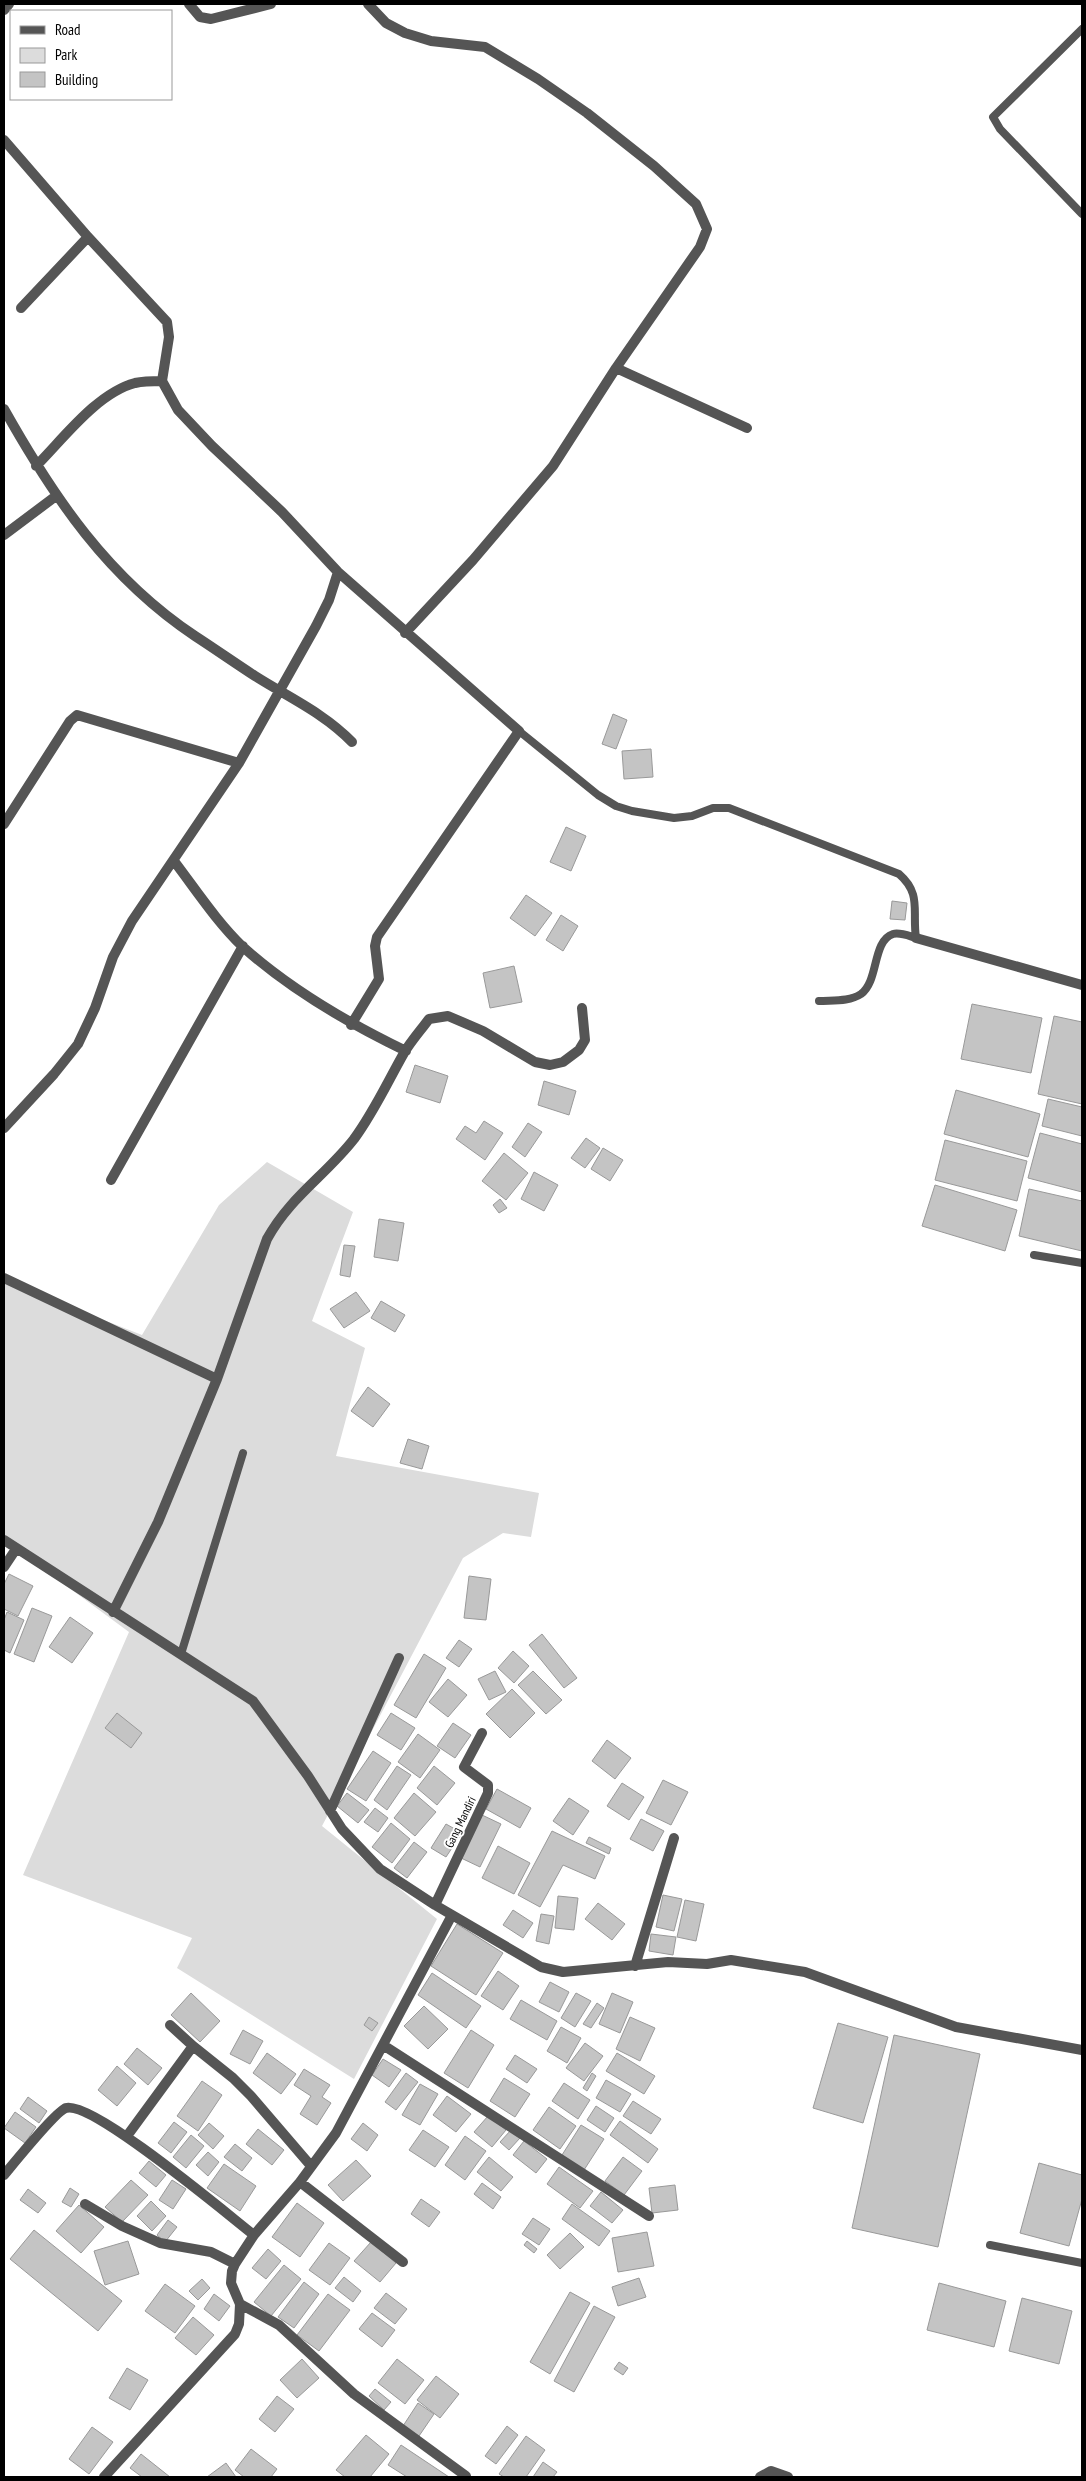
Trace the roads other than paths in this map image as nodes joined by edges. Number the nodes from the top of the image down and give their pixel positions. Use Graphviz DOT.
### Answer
graph roads {
  1 [pos="9,4"];
  2 [pos="189,4"];
  3 [pos="271,4"];
  4 [pos="368,4"];
  5 [pos="252,6"];
  6 [pos="4,10"];
  7 [pos="1082,29"];
  8 [pos="4,140"];
  9 [pos="1082,214"];
  10 [pos="88,237"];
  11 [pos="20,308"];
  12 [pos="616,368"];
  13 [pos="162,381"];
  14 [pos="4,409"];
  15 [pos="747,428"];
  16 [pos="36,466"];
  17 [pos="56,496"];
  18 [pos="4,535"];
  19 [pos="338,572"];
  20 [pos="405,633"];
  21 [pos="280,690"];
  22 [pos="519,731"];
  23 [pos="352,742"];
  24 [pos="239,763"];
  25 [pos="4,824"];
  26 [pos="174,861"];
  27 [pos="916,938"];
  28 [pos="243,946"];
  29 [pos="1082,985"];
  30 [pos="820,1001"];
  31 [pos="582,1008"];
  32 [pos="351,1024"];
  33 [pos="406,1051"];
  34 [pos="4,1128"];
  35 [pos="111,1180"];
  36 [pos="1034,1255"];
  37 [pos="1082,1263"];
  38 [pos="4,1278"];
  39 [pos="217,1379"];
  40 [pos="243,1453"];
  41 [pos="4,1540"];
  42 [pos="16,1549"];
  43 [pos="4,1567"];
  44 [pos="113,1612"];
  45 [pos="181,1654"];
  46 [pos="398,1658"];
  47 [pos="482,1733"];
  48 [pos="330,1811"];
  49 [pos="674,1838"];
  50 [pos="435,1905"];
  51 [pos="452,1915"];
  52 [pos="635,1966"];
  53 [pos="170,2024"];
  54 [pos="383,2045"];
  55 [pos="193,2046"];
  56 [pos="1082,2050"];
  57 [pos="127,2136"];
  58 [pos="311,2166"];
  59 [pos="4,2175"];
  60 [pos="300,2182"];
  61 [pos="84,2204"];
  62 [pos="649,2216"];
  63 [pos="254,2235"];
  64 [pos="990,2245"];
  65 [pos="403,2262"];
  66 [pos="1082,2263"];
  67 [pos="236,2264"];
  68 [pos="240,2304"];
  69 [pos="466,2476"];
  70 [pos="104,2477"];
  71 [pos="760,2477"];
  72 [pos="788,2477"];
  1 -- 6 [label="street"];
  2 -- 5 [label="street"];
  3 -- 5 [label="street"];
  4 -- 12 [label="street"];
  7 -- 9 [label="lane"];
  8 -- 10 [label="street"];
  10 -- 11 [label="street"];
  10 -- 13 [label="street"];
  12 -- 15 [label="street"];
  12 -- 20 [label="street"];
  13 -- 16 [label="street"];
  13 -- 19 [label="street"];
  14 -- 16 [label="street"];
  16 -- 17 [label="street"];
  17 -- 18 [label="street"];
  17 -- 21 [label="street"];
  19 -- 20 [label="street"];
  19 -- 21 [label="street"];
  20 -- 22 [label="street"];
  21 -- 23 [label="street"];
  21 -- 24 [label="street"];
  22 -- 27 [label="lane"];
  22 -- 32 [label="street"];
  24 -- 25 [label="street"];
  24 -- 26 [label="street"];
  26 -- 28 [label="street"];
  26 -- 34 [label="street"];
  27 -- 29 [label="street"];
  27 -- 30 [label="lane"];
  28 -- 32 [label="street"];
  28 -- 35 [label="street"];
  31 -- 33 [label="street"];
  32 -- 33 [label="street"];
  33 -- 39 [label="street"];
  36 -- 37 [label="lane"];
  38 -- 39 [label="street"];
  39 -- 44 [label="street"];
  40 -- 45 [label="lane"];
  41 -- 42 [label="street"];
  42 -- 43 [label="street"];
  42 -- 44 [label="street"];
  44 -- 45 [label="street"];
  45 -- 48 [label="street"];
  46 -- 48 [label="street"];
  47 -- 50 [label="street, Gang Mandiri"];
  48 -- 50 [label="street"];
  49 -- 52 [label="street"];
  50 -- 51 [label="street"];
  51 -- 52 [label="street"];
  51 -- 54 [label="street"];
  52 -- 56 [label="street"];
  53 -- 55 [label="street"];
  54 -- 58 [label="street"];
  54 -- 62 [label="street"];
  55 -- 57 [label="street"];
  55 -- 58 [label="street"];
  57 -- 59 [label="street"];
  57 -- 63 [label="street"];
  58 -- 60 [label="street"];
  60 -- 63 [label="street"];
  60 -- 65 [label="street"];
  61 -- 67 [label="street"];
  63 -- 67 [label="street"];
  64 -- 66 [label="lane"];
  67 -- 68 [label="street"];
  68 -- 69 [label="street"];
  68 -- 70 [label="street"];
  71 -- 72 [label="street"];
}
